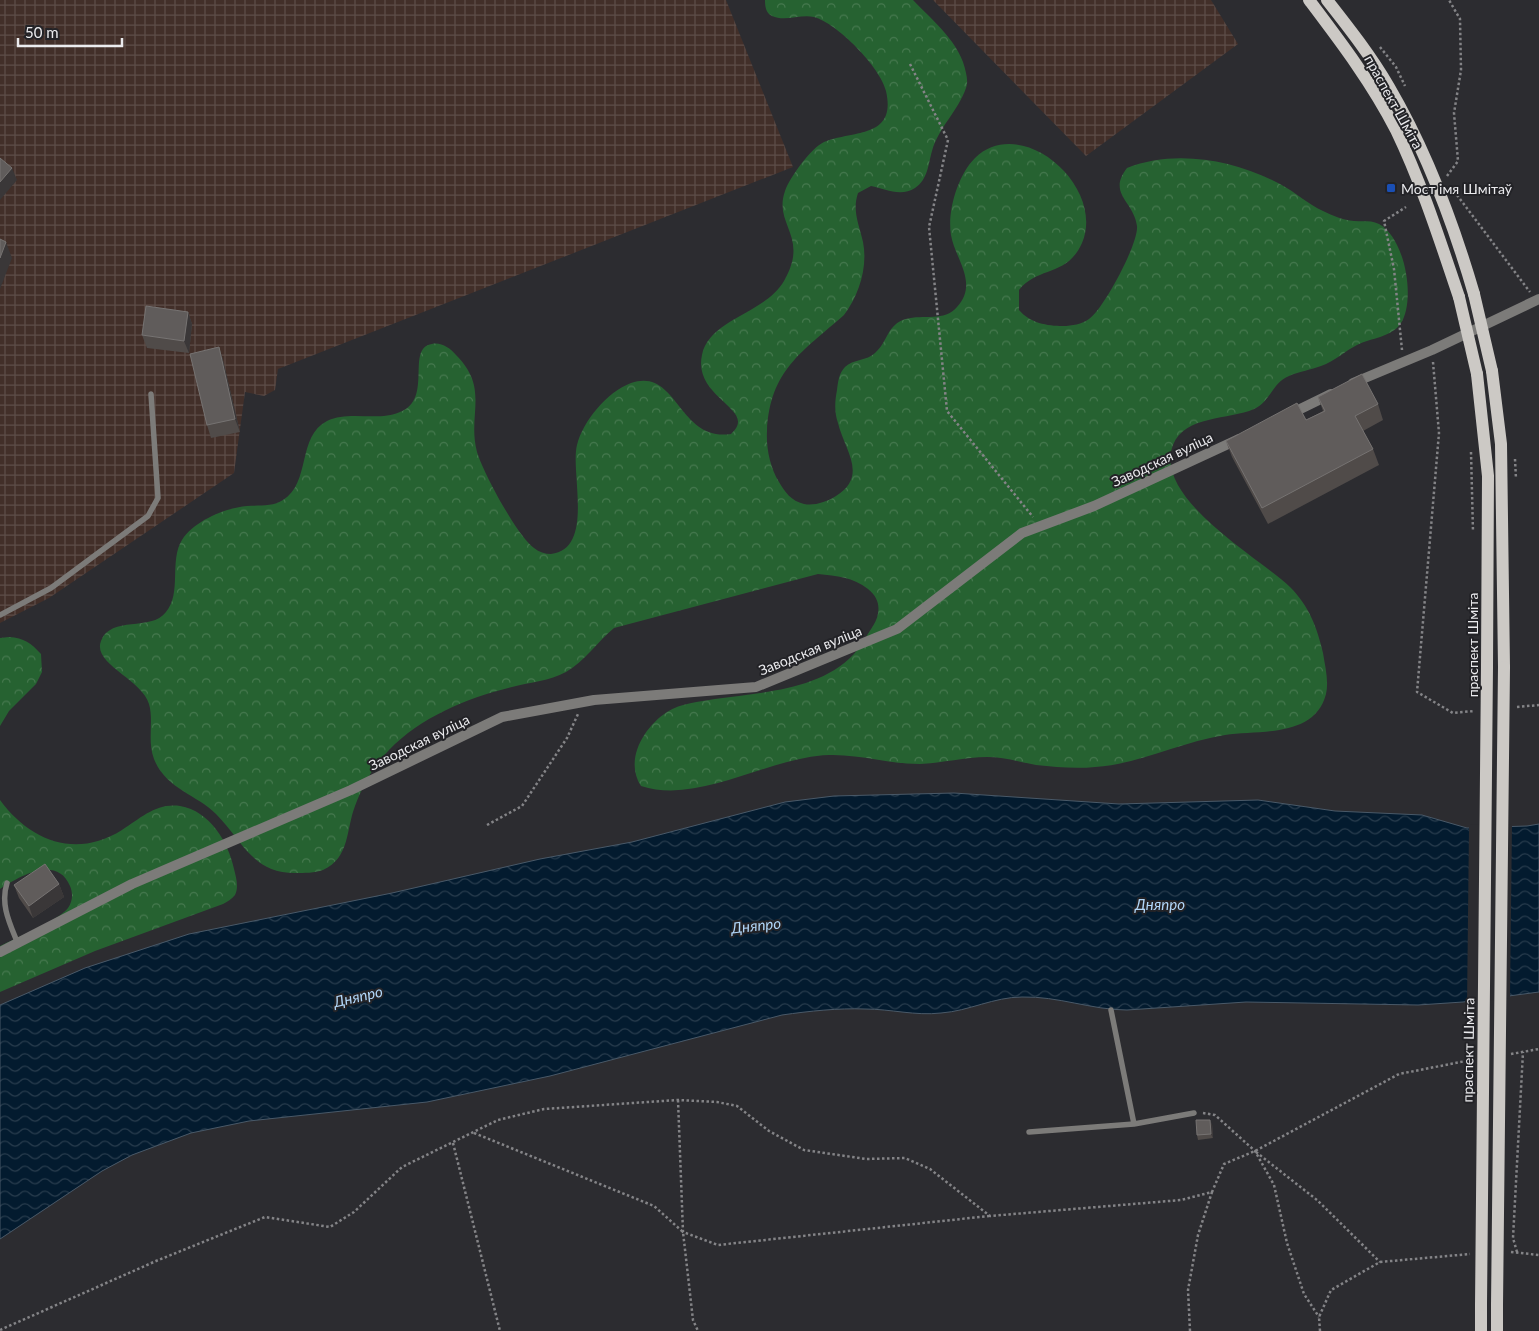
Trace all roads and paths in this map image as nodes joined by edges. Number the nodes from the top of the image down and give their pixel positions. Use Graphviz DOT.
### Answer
graph roads {
  1 [pos="1309,0"];
  2 [pos="1327,0"];
  3 [pos="1449,0"];
  4 [pos="910,64"];
  5 [pos="1447,176"];
  6 [pos="1453,189"];
  7 [pos="1406,207"];
  8 [pos="1538,300"];
  9 [pos="1432,350"];
  10 [pos="1404,361"];
  11 [pos="151,394"];
  12 [pos="1274,422"];
  13 [pos="1248,434"];
  14 [pos="1471,450"];
  15 [pos="1040,526"];
  16 [pos="1473,538"];
  17 [pos="0,615"];
  18 [pos="577,703"];
  19 [pos="1539,706"];
  20 [pos="1510,708"];
  21 [pos="1482,711"];
  22 [pos="487,825"];
  23 [pos="7,883"];
  24 [pos="18,944"];
  25 [pos="0,952"];
  26 [pos="1111,1010"];
  27 [pos="1539,1049"];
  28 [pos="1523,1052"];
  29 [pos="1504,1055"];
  30 [pos="1475,1060"];
  31 [pos="678,1100"];
  32 [pos="1194,1113"];
  33 [pos="1134,1124"];
  34 [pos="1029,1132"];
  35 [pos="473,1133"];
  36 [pos="453,1143"];
  37 [pos="1255,1152"];
  38 [pos="1212,1192"];
  39 [pos="990,1216"];
  40 [pos="683,1232"];
  41 [pos="1508,1252"];
  42 [pos="1517,1252"];
  43 [pos="1472,1254"];
  44 [pos="1539,1255"];
  45 [pos="1380,1262"];
  46 [pos="1319,1317"];
  47 [pos="0,1330"];
  48 [pos="500,1331"];
  49 [pos="698,1331"];
  50 [pos="1190,1331"];
  51 [pos="1320,1331"];
  52 [pos="1480,1331"];
  53 [pos="1497,1331"];
  1 -- 52 [label="main road, праспект Шміта, bridge"];
  2 -- 53 [label="main road, праспект Шміта, bridge"];
  3 -- 5 [label="path"];
  4 -- 15 [label="path"];
  6 -- 8 [label="path"];
  7 -- 10 [label="path"];
  8 -- 9 [label="street"];
  9 -- 10 [label="street"];
  9 -- 21 [label="path"];
  10 -- 12 [label="street"];
  11 -- 17 [label="lane"];
  13 -- 15 [label="street, Заводская вуліца"];
  14 -- 16 [label="path"];
  15 -- 18 [label="street, Заводская вуліца"];
  18 -- 22 [label="path"];
  18 -- 24 [label="street, Заводская вуліца"];
  19 -- 20 [label="path"];
  23 -- 24 [label="lane"];
  24 -- 25 [label="street, Заводская вуліца"];
  26 -- 33 [label="lane"];
  27 -- 28 [label="path"];
  28 -- 29 [label="path"];
  28 -- 42 [label="path"];
  30 -- 37 [label="path"];
  31 -- 35 [label="path"];
  31 -- 39 [label="path"];
  31 -- 40 [label="path"];
  32 -- 33 [label="lane"];
  32 -- 37 [label="path"];
  33 -- 34 [label="lane"];
  35 -- 36 [label="path"];
  35 -- 40 [label="path"];
  36 -- 47 [label="path"];
  36 -- 48 [label="path"];
  37 -- 38 [label="path"];
  37 -- 45 [label="path"];
  37 -- 46 [label="path"];
  38 -- 39 [label="path"];
  38 -- 50 [label="path"];
  39 -- 40 [label="path"];
  40 -- 49 [label="path"];
  41 -- 42 [label="path"];
  42 -- 44 [label="path"];
  43 -- 45 [label="path"];
  45 -- 46 [label="path"];
  46 -- 51 [label="path"];
}
